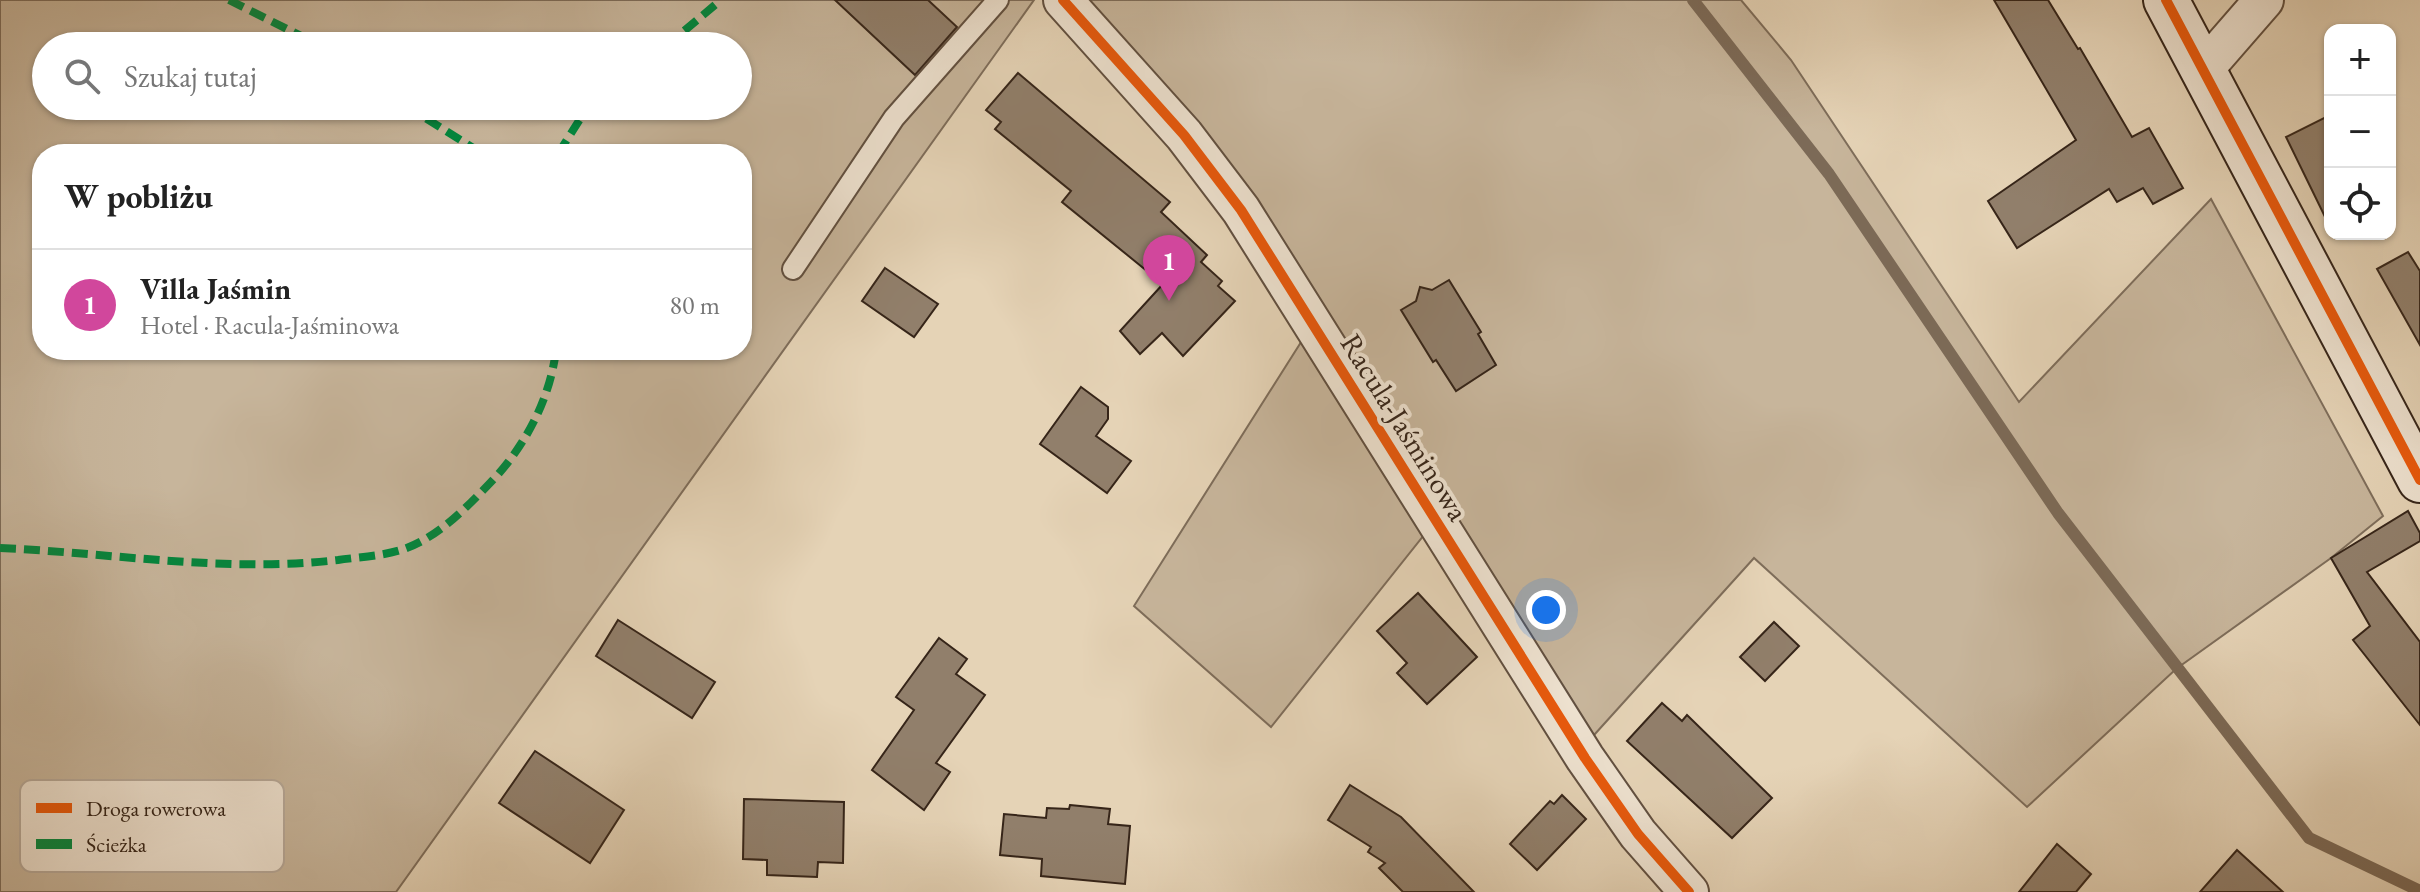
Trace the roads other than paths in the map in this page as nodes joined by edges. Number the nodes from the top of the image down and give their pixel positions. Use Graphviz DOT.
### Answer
graph roads {
  1 [pos="998,0"];
  2 [pos="1063,0"];
  3 [pos="2166,0"];
  4 [pos="2264,0"];
  5 [pos="2204,69"];
  6 [pos="793,269"];
  7 [pos="2420,480"];
  8 [pos="1689,892"];
  1 -- 6 [label="lane"];
  2 -- 8 [label="street, Racula-Jaśminowa"];
  3 -- 5 [label="street"];
  4 -- 5 [label="street"];
  5 -- 7 [label="street"];
}
